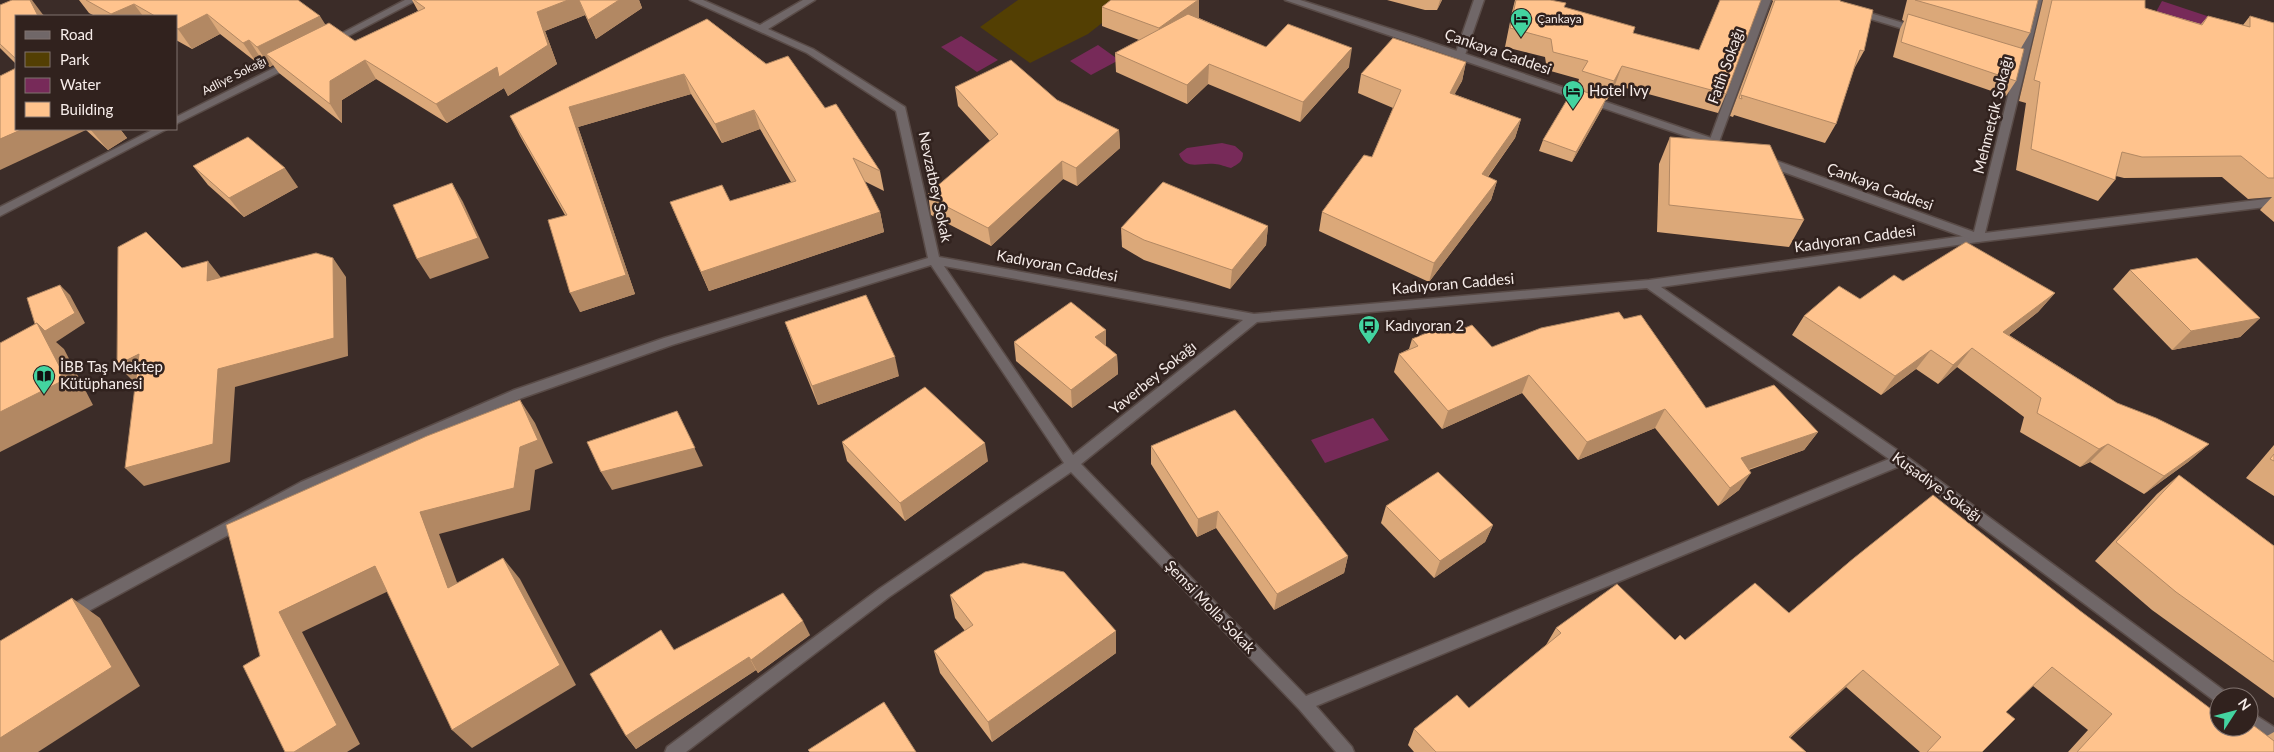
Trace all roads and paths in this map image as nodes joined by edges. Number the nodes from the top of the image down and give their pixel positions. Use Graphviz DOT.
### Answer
graph roads {
  1 [pos="412,0"];
  2 [pos="695,0"];
  3 [pos="810,0"];
  4 [pos="1290,0"];
  5 [pos="1479,0"];
  6 [pos="1766,0"];
  7 [pos="2037,0"];
  8 [pos="1844,8"];
  9 [pos="760,29"];
  10 [pos="1929,33"];
  11 [pos="325,45"];
  12 [pos="1460,55"];
  13 [pos="298,58"];
  14 [pos="178,120"];
  15 [pos="160,130"];
  16 [pos="1714,142"];
  17 [pos="1732,149"];
  18 [pos="1750,155"];
  19 [pos="2274,202"];
  20 [pos="0,212"];
  21 [pos="1978,238"];
  22 [pos="934,260"];
  23 [pos="1649,284"];
  24 [pos="1254,318"];
  25 [pos="1901,460"];
  26 [pos="1072,464"];
  27 [pos="56,621"];
  28 [pos="2209,688"];
  29 [pos="1304,704"];
  30 [pos="2259,725"];
  31 [pos="2274,736"];
  32 [pos="673,752"];
  33 [pos="1346,752"];
  1 -- 11 [label="street"];
  2 -- 9 [label="street, Nevzatbey Sokak"];
  3 -- 9 [label="street"];
  4 -- 12 [label="street, Çankaya Caddesi"];
  5 -- 12 [label="street"];
  6 -- 16 [label="street, Fatih Sokağı"];
  7 -- 21 [label="street, Mehmetçik Sokağı"];
  8 -- 10 [label="street"];
  9 -- 22 [label="street, Nevzatbey Sokak"];
  12 -- 16 [label="street, Çankaya Caddesi"];
  13 -- 14 [label="street, Adliye Sokağı"];
  15 -- 20 [label="street"];
  16 -- 17 [label="street, Çankaya Caddesi"];
  18 -- 21 [label="street, Çankaya Caddesi"];
  19 -- 21 [label="street, Kadıyoran Caddesi"];
  21 -- 23 [label="street, Kadıyoran Caddesi"];
  22 -- 24 [label="street, Kadıyoran Caddesi"];
  22 -- 26 [label="street, Nevzatbey Sokak"];
  22 -- 27 [label="street"];
  23 -- 24 [label="street, Kadıyoran Caddesi"];
  23 -- 25 [label="street, Kuşadiye Sokağı"];
  24 -- 26 [label="street, Yaverbey Sokağı"];
  25 -- 28 [label="street, Kuşadiye Sokağı"];
  25 -- 29 [label="street"];
  26 -- 29 [label="street, Şemsi Molla Sokak"];
  26 -- 32 [label="street, Yaverbey Sokağı"];
  29 -- 33 [label="street, Şemsi Molla Sokak"];
  30 -- 31 [label="street"];
}
